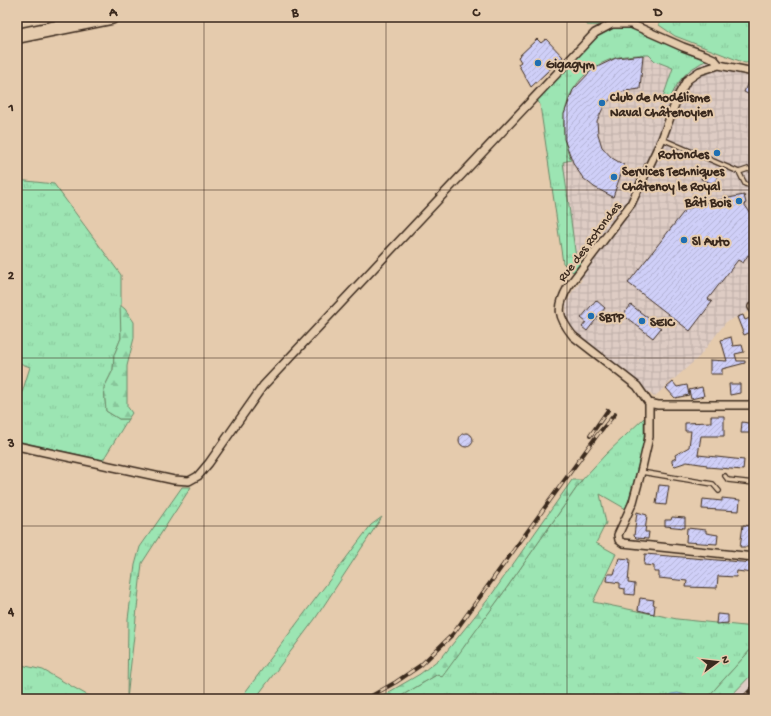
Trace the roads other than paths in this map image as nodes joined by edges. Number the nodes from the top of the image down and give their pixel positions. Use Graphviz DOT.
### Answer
graph roads {
  1 [pos="111,17"];
  2 [pos="17,36"];
  3 [pos="719,65"];
  4 [pos="754,72"];
  5 [pos="662,140"];
  6 [pos="754,171"];
  7 [pos="739,172"];
  8 [pos="754,186"];
  9 [pos="649,403"];
  10 [pos="754,405"];
  11 [pos="17,446"];
  12 [pos="641,472"];
  13 [pos="725,476"];
  14 [pos="754,483"];
  15 [pos="719,491"];
  16 [pos="754,557"];
  1 -- 2 [label="highway"];
  3 -- 4 [label="street, Rue des Rotondes"];
  3 -- 5 [label="street, Rue des Rotondes"];
  3 -- 11 [label="street"];
  5 -- 7 [label="lane"];
  5 -- 9 [label="street, Rue des Rotondes"];
  6 -- 7 [label="lane"];
  7 -- 8 [label="lane"];
  9 -- 10 [label="street"];
  9 -- 12 [label="street"];
  12 -- 15 [label="lane"];
  12 -- 16 [label="street"];
  13 -- 14 [label="lane"];
}
